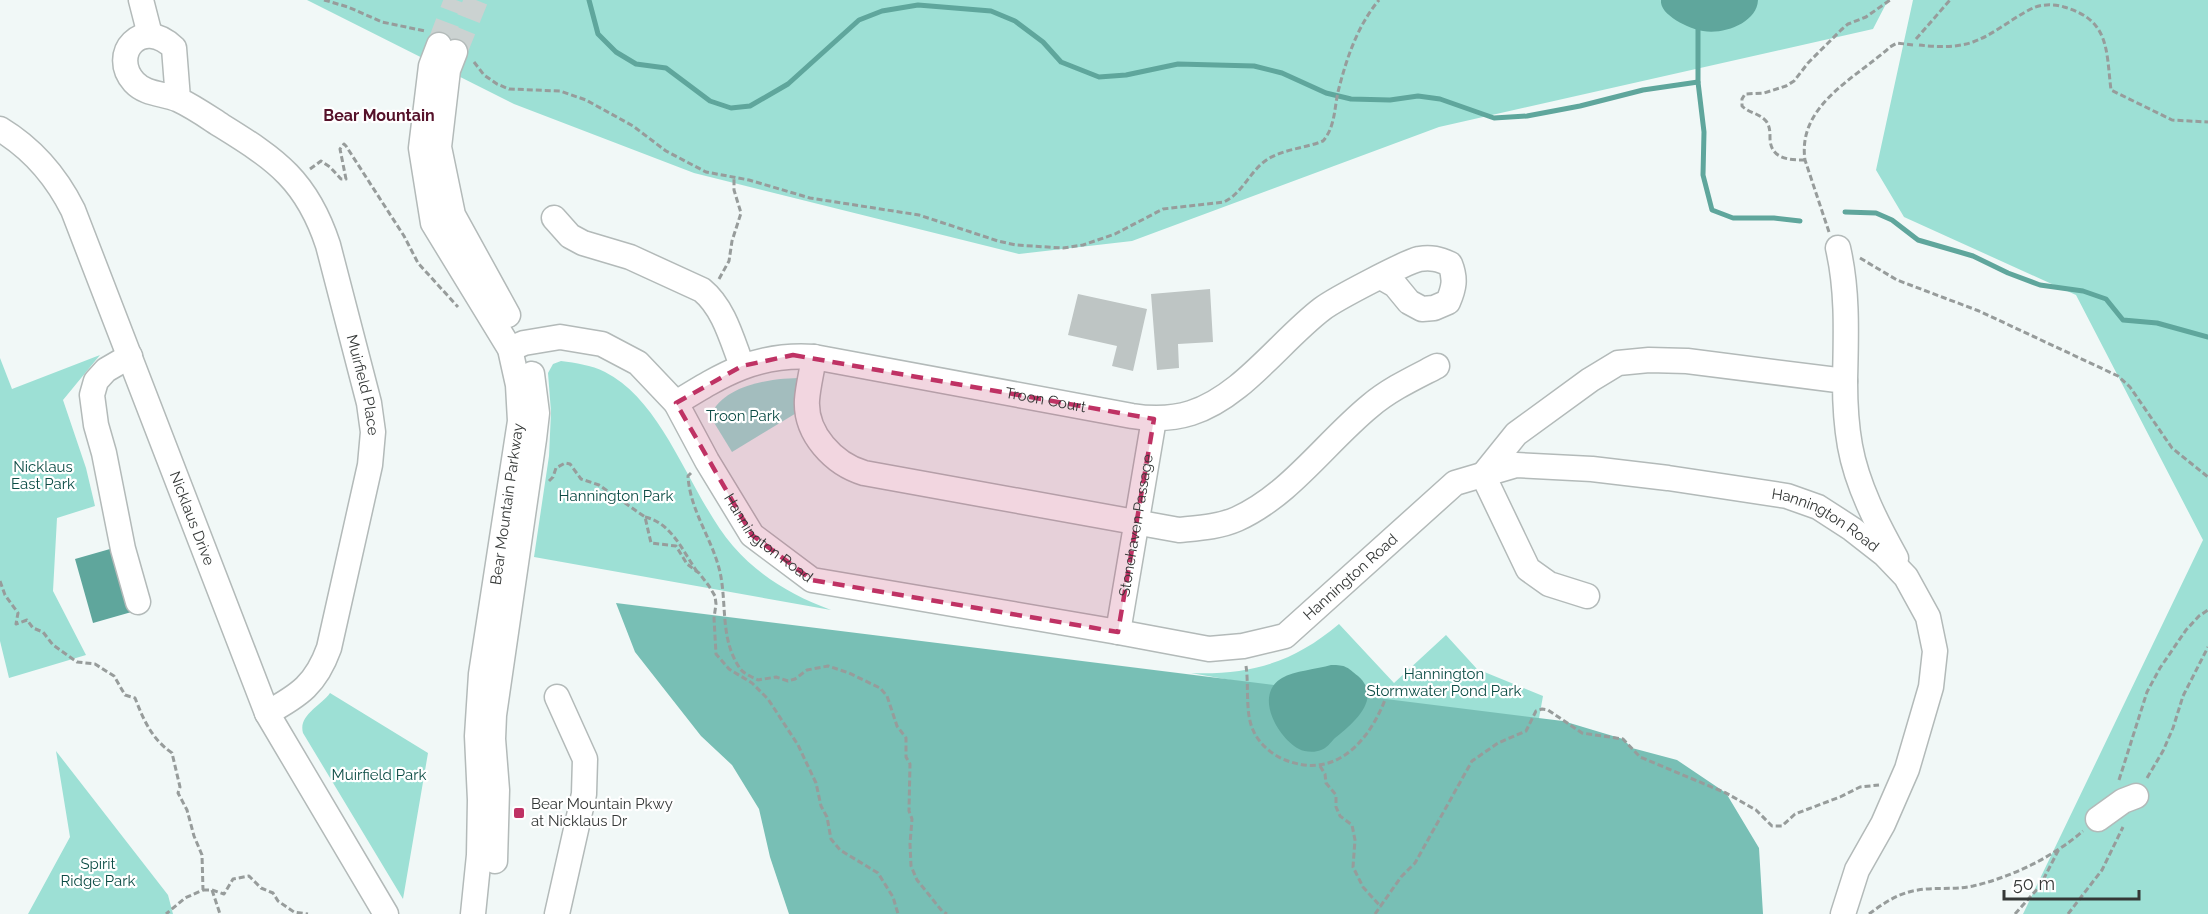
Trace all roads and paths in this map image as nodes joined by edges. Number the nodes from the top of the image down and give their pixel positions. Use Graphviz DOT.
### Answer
graph roads {
  1 [pos="141,0"];
  2 [pos="324,0"];
  3 [pos="1379,0"];
  4 [pos="1890,0"];
  5 [pos="1950,0"];
  6 [pos="150,35"];
  7 [pos="1916,39"];
  8 [pos="1913,45"];
  9 [pos="1919,45"];
  10 [pos="448,47"];
  11 [pos="178,99"];
  12 [pos="2208,122"];
  13 [pos="0,129"];
  14 [pos="1805,160"];
  15 [pos="734,178"];
  16 [pos="295,182"];
  17 [pos="554,218"];
  18 [pos="1838,248"];
  19 [pos="1381,277"];
  20 [pos="706,293"];
  21 [pos="464,313"];
  22 [pos="517,346"];
  23 [pos="130,356"];
  24 [pos="814,357"];
  25 [pos="742,366"];
  26 [pos="1437,366"];
  27 [pos="1845,381"];
  28 [pos="676,403"];
  29 [pos="1154,419"];
  30 [pos="707,461"];
  31 [pos="1483,475"];
  32 [pos="2208,477"];
  33 [pos="543,485"];
  34 [pos="645,517"];
  35 [pos="1138,522"];
  36 [pos="699,573"];
  37 [pos="1906,577"];
  38 [pos="0,580"];
  39 [pos="1587,596"];
  40 [pos="138,602"];
  41 [pos="2208,610"];
  42 [pos="1118,632"];
  43 [pos="1243,646"];
  44 [pos="557,697"];
  45 [pos="1385,700"];
  46 [pos="267,713"];
  47 [pos="1320,766"];
  48 [pos="1899,788"];
  49 [pos="2126,791"];
  50 [pos="2098,819"];
  51 [pos="2060,847"];
  52 [pos="203,890"];
  53 [pos="212,890"];
  54 [pos="1381,907"];
  55 [pos="166,914"];
  56 [pos="220,914"];
  57 [pos="308,914"];
  58 [pos="386,914"];
  59 [pos="473,914"];
  60 [pos="490,914"];
  61 [pos="557,914"];
  62 [pos="898,914"];
  63 [pos="947,914"];
  64 [pos="1375,914"];
  65 [pos="1843,914"];
  66 [pos="1869,914"];
  67 [pos="2015,914"];
  1 -- 6 [label="street"];
  2 -- 10 [label="path"];
  3 -- 15 [label="path"];
  4 -- 14 [label="path"];
  5 -- 7 [label="path"];
  6 -- 11 [label="street"];
  6 -- 11 [label="street, Muirfield Place"];
  8 -- 14 [label="path"];
  9 -- 12 [label="path"];
  10 -- 15 [label="path"];
  10 -- 22 [label="street, Bear Mountain Parkway"];
  11 -- 16 [label="street, Muirfield Place"];
  13 -- 23 [label="street, Nicklaus Drive"];
  14 -- 18 [label="path"];
  15 -- 20 [label="path"];
  16 -- 21 [label="path"];
  16 -- 46 [label="street, Muirfield Place"];
  17 -- 20 [label="street"];
  18 -- 27 [label="street"];
  18 -- 32 [label="path"];
  19 -- 29 [label="street, Troon Court"];
  20 -- 25 [label="street"];
  22 -- 28 [label="street, Hannington Road"];
  22 -- 59 [label="street, Bear Mountain Parkway"];
  22 -- 60 [label="street, Bear Mountain Parkway"];
  23 -- 40 [label="street"];
  23 -- 46 [label="street, Nicklaus Drive"];
  24 -- 25 [label="street, Troon Court"];
  24 -- 29 [label="street, Troon Court"];
  24 -- 35 [label="street"];
  25 -- 28 [label="street, Troon Court"];
  26 -- 35 [label="street"];
  27 -- 31 [label="street"];
  27 -- 37 [label="street"];
  28 -- 30 [label="street, Hannington Road"];
  29 -- 35 [label="street, Stonehaven Passage"];
  30 -- 42 [label="street, Hannington Road"];
  30 -- 63 [label="path"];
  31 -- 37 [label="street, Hannington Road"];
  31 -- 39 [label="street"];
  31 -- 43 [label="street, Hannington Road"];
  33 -- 34 [label="path"];
  34 -- 36 [label="path"];
  34 -- 36 [label="path"];
  35 -- 42 [label="street, Stonehaven Passage"];
  36 -- 62 [label="path"];
  37 -- 48 [label="street, Hannington Road"];
  38 -- 52 [label="path"];
  41 -- 49 [label="path"];
  42 -- 43 [label="street, Hannington Road"];
  43 -- 47 [label="path"];
  44 -- 61 [label="street"];
  45 -- 47 [label="path"];
  46 -- 58 [label="street, Nicklaus Drive"];
  47 -- 54 [label="path"];
  48 -- 54 [label="path"];
  48 -- 65 [label="street, Hannington Road"];
  49 -- 50 [label="street"];
  50 -- 51 [label="path"];
  51 -- 66 [label="path"];
  51 -- 67 [label="path"];
  52 -- 53 [label="path"];
  52 -- 55 [label="path"];
  53 -- 56 [label="path"];
  53 -- 57 [label="path"];
  54 -- 64 [label="path"];
}
